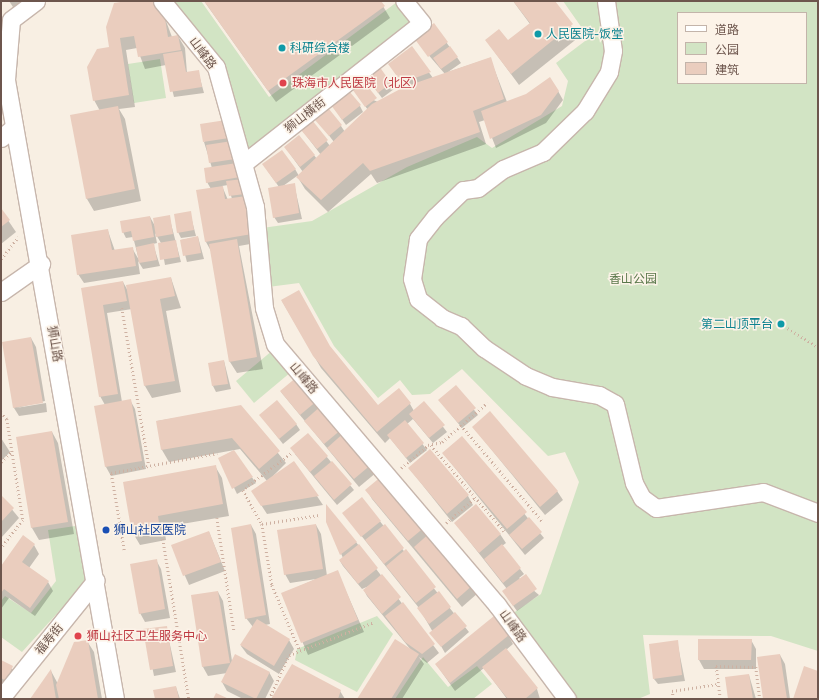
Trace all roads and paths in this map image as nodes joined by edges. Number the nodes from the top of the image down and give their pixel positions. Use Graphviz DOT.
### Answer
graph roads {
  1 [pos="36,1"];
  2 [pos="162,1"];
  3 [pos="404,1"];
  4 [pos="606,1"];
  5 [pos="5,33"];
  6 [pos="14,127"];
  7 [pos="1,138"];
  8 [pos="244,163"];
  9 [pos="41,264"];
  10 [pos="1,292"];
  11 [pos="122,308"];
  12 [pos="781,324"];
  13 [pos="818,347"];
  14 [pos="487,403"];
  15 [pos="1,412"];
  16 [pos="461,425"];
  17 [pos="431,445"];
  18 [pos="12,450"];
  19 [pos="217,453"];
  20 [pos="292,454"];
  21 [pos="1,462"];
  22 [pos="149,466"];
  23 [pos="389,478"];
  24 [pos="475,498"];
  25 [pos="818,513"];
  26 [pos="319,515"];
  27 [pos="217,518"];
  28 [pos="543,522"];
  29 [pos="262,524"];
  30 [pos="504,531"];
  31 [pos="435,532"];
  32 [pos="163,539"];
  33 [pos="1,548"];
  34 [pos="124,550"];
  35 [pos="96,580"];
  36 [pos="374,622"];
  37 [pos="234,631"];
  38 [pos="300,651"];
  39 [pos="718,684"];
  40 [pos="1,698"];
  41 [pos="116,699"];
  42 [pos="189,699"];
  43 [pos="269,699"];
  44 [pos="567,699"];
  45 [pos="673,699"];
  46 [pos="720,699"];
  47 [pos="760,699"];
  1 -- 5 [label="street, 狮山路"];
  2 -- 8 [label="street, 山峰路"];
  3 -- 8 [label="street, 狮山橫街"];
  4 -- 25 [label="street"];
  5 -- 6 [label="street, 狮山路"];
  6 -- 7 [label="street"];
  6 -- 9 [label="street, 狮山路"];
  8 -- 23 [label="street, 山峰路"];
  9 -- 10 [label="street"];
  9 -- 35 [label="street, 狮山路"];
  11 -- 22 [label="path"];
  12 -- 13 [label="path"];
  14 -- 16 [label="path"];
  15 -- 18 [label="path"];
  16 -- 17 [label="path"];
  16 -- 28 [label="path"];
  17 -- 23 [label="path"];
  17 -- 24 [label="path"];
  18 -- 21 [label="path"];
  18 -- 33 [label="path"];
  19 -- 22 [label="path"];
  20 -- 29 [label="path"];
  22 -- 34 [label="path"];
  23 -- 31 [label="street, 山峰路"];
  24 -- 30 [label="path"];
  24 -- 31 [label="path"];
  26 -- 29 [label="path"];
  27 -- 37 [label="path"];
  29 -- 38 [label="path"];
  31 -- 44 [label="street, 山峰路"];
  32 -- 42 [label="path"];
  35 -- 40 [label="street, 福寿街"];
  35 -- 41 [label="street, 狮山路"];
  36 -- 38 [label="path"];
  38 -- 43 [label="path"];
  39 -- 45 [label="path"];
  39 -- 46 [label="path"];
  39 -- 47 [label="path"];
}
